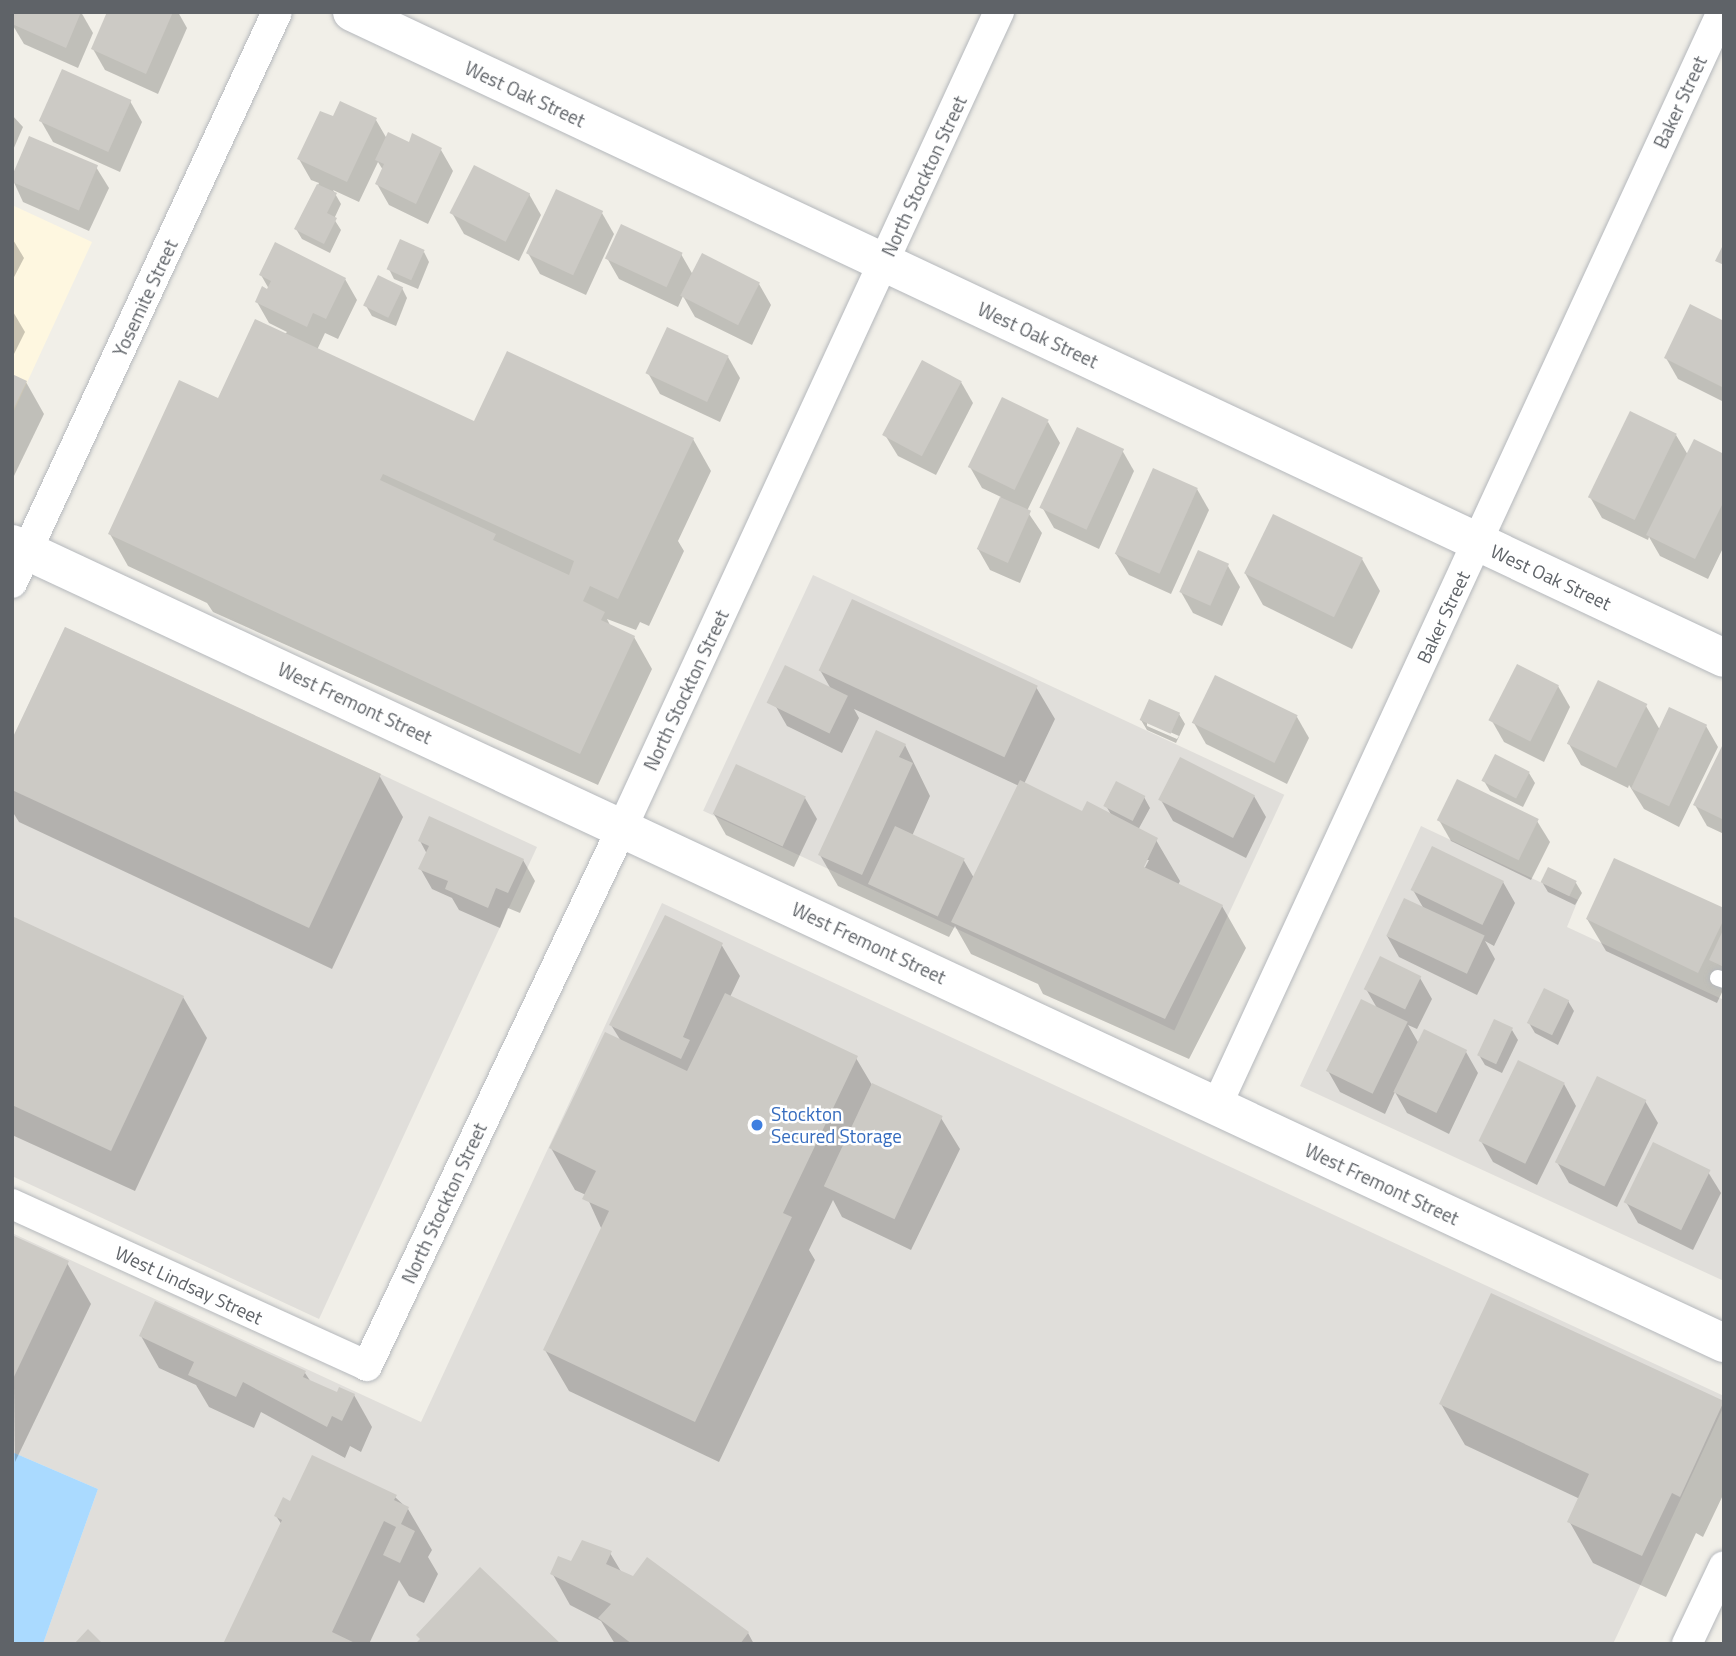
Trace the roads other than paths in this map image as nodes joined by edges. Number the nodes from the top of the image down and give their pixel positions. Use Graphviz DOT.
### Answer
graph roads {
  1 [pos="277,12"];
  2 [pos="352,12"];
  3 [pos="999,12"];
  4 [pos="1722,12"];
  5 [pos="884,263"];
  6 [pos="1477,542"];
  7 [pos="17,559"];
  8 [pos="1724,658"];
  9 [pos="623,826"];
  10 [pos="1216,1107"];
  11 [pos="12,1204"];
  12 [pos="1724,1343"];
  13 [pos="367,1366"];
  14 [pos="1724,1566"];
  15 [pos="1687,1644"];
  1 -- 7 [label="street, Yosemite Street"];
  2 -- 5 [label="street, West Oak Street"];
  3 -- 5 [label="street, North Stockton Street"];
  4 -- 6 [label="street, Baker Street"];
  5 -- 6 [label="street, West Oak Street"];
  5 -- 9 [label="street, North Stockton Street"];
  6 -- 8 [label="street, West Oak Street"];
  6 -- 10 [label="street, Baker Street"];
  7 -- 9 [label="street, West Fremont Street"];
  9 -- 10 [label="street, West Fremont Street"];
  9 -- 13 [label="street, North Stockton Street"];
  10 -- 12 [label="street, West Fremont Street"];
  11 -- 13 [label="street, West Lindsay Street"];
  14 -- 15 [label="street"];
}
